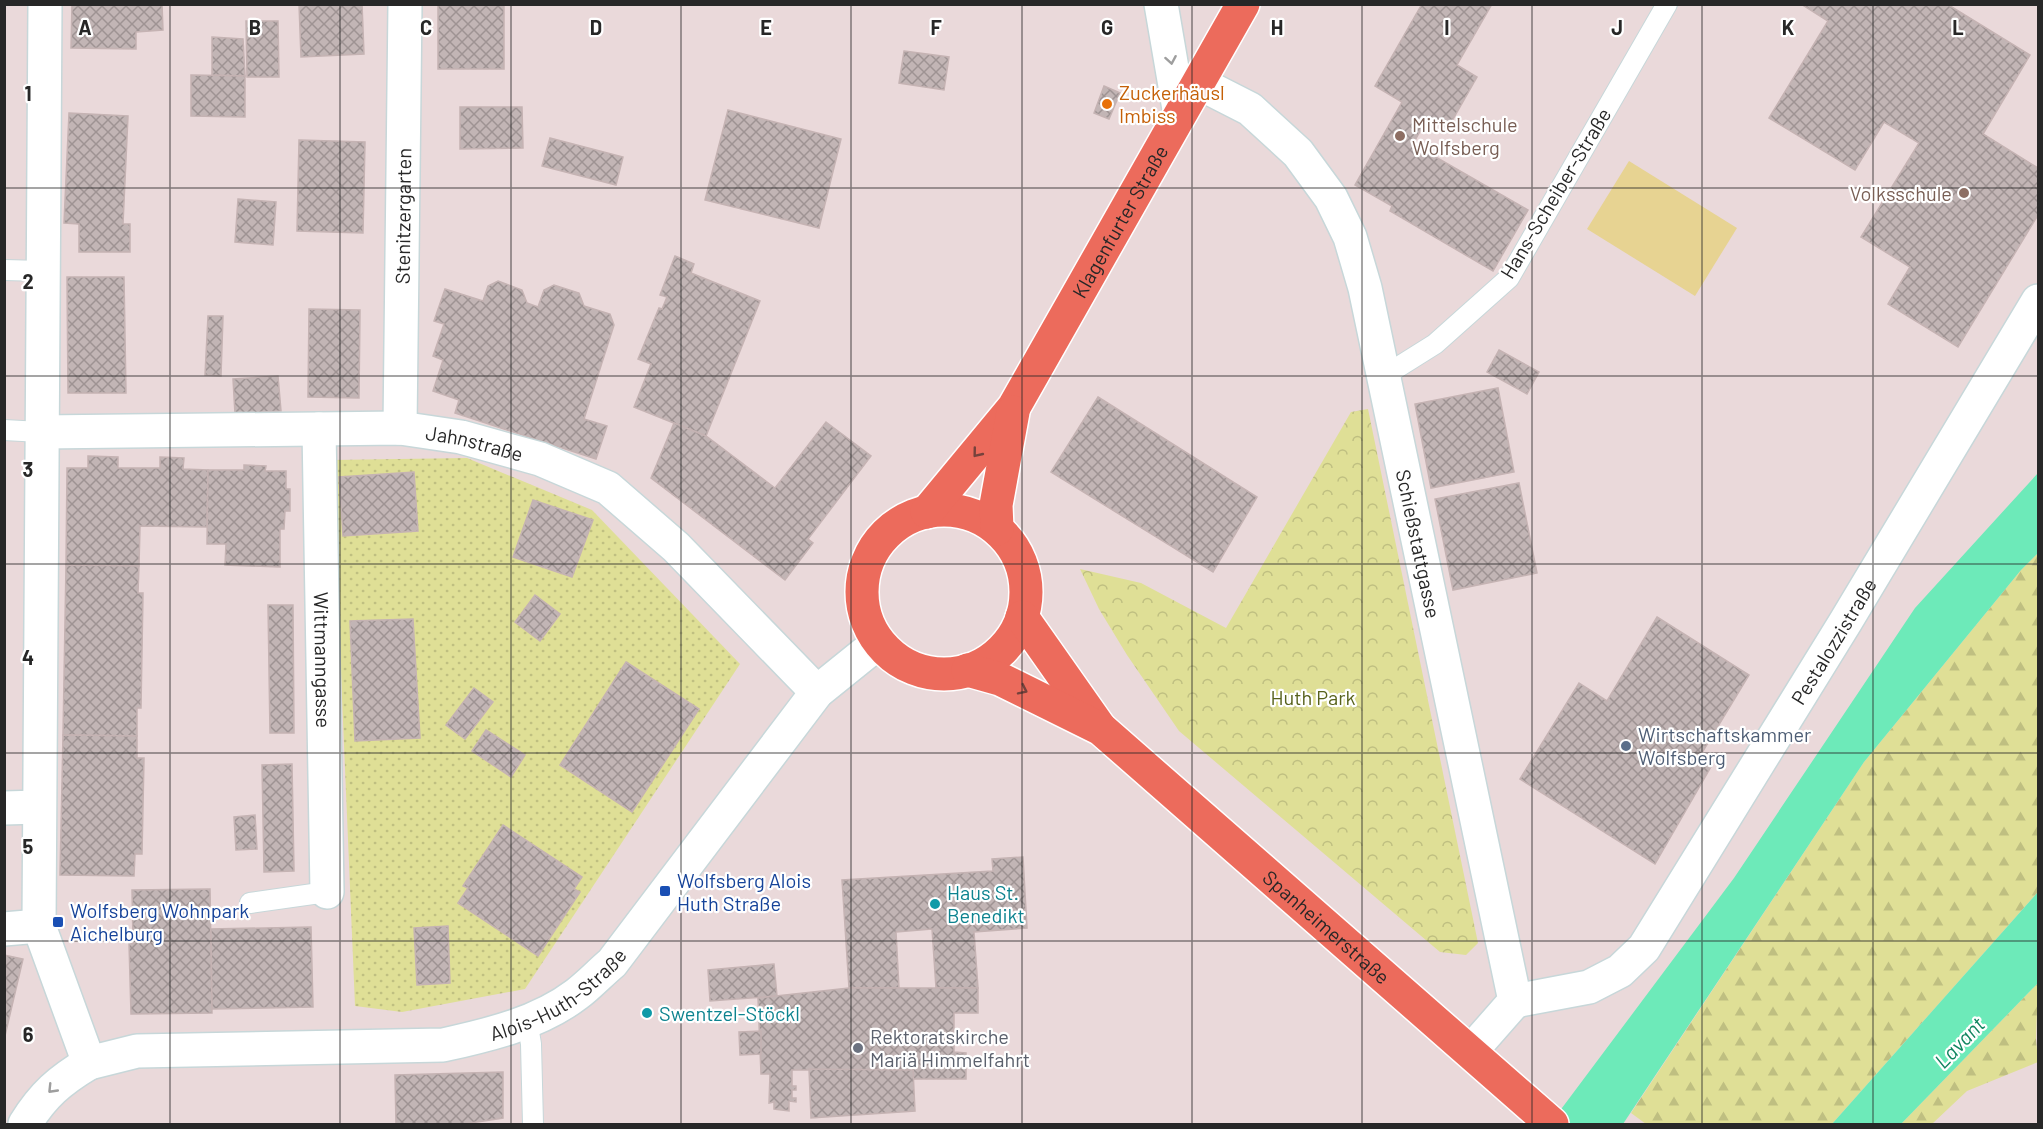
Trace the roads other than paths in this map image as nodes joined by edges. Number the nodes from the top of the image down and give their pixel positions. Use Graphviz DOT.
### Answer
graph roads {
  1 [pos="45,4"];
  2 [pos="405,4"];
  3 [pos="1161,4"];
  4 [pos="1667,4"];
  5 [pos="1236,6"];
  6 [pos="1199,83"];
  7 [pos="1180,115"];
  8 [pos="4,270"];
  9 [pos="43,271"];
  10 [pos="2038,301"];
  11 [pos="1384,376"];
  12 [pos="1014,407"];
  13 [pos="400,428"];
  14 [pos="4,429"];
  15 [pos="319,429"];
  16 [pos="42,432"];
  17 [pos="927,512"];
  18 [pos="997,529"];
  19 [pos="1022,617"];
  20 [pos="879,642"];
  21 [pos="968,670"];
  22 [pos="817,692"];
  23 [pos="1101,729"];
  24 [pos="39,807"];
  25 [pos="4,808"];
  26 [pos="327,892"];
  27 [pos="249,903"];
  28 [pos="39,926"];
  29 [pos="4,929"];
  30 [pos="1515,1001"];
  31 [pos="527,1020"];
  32 [pos="1471,1051"];
  33 [pos="89,1063"];
  34 [pos="25,1125"];
  35 [pos="533,1125"];
  36 [pos="1552,1125"];
  1 -- 9 [label="street"];
  2 -- 13 [label="street, Stenitzergarten"];
  3 -- 7 [label="street, one-way"];
  4 -- 11 [label="lane, Hans-Scheiber-Straße"];
  5 -- 6 [label="main road, Klagenfurter Straße"];
  6 -- 7 [label="main road, Klagenfurter Straße"];
  6 -- 11 [label="street, Schießstattgasse"];
  7 -- 12 [label="main road, Klagenfurter Straße"];
  8 -- 9 [label="lane"];
  9 -- 16 [label="street"];
  10 -- 30 [label="street, Pestalozzistraße"];
  11 -- 30 [label="street, Schießstattgasse"];
  12 -- 17 [label="main road, Klagenfurter Straße, one-way"];
  12 -- 18 [label="main road, Klagenfurter Straße"];
  13 -- 15 [label="street, Jahnstraße"];
  13 -- 22 [label="street, Jahnstraße"];
  14 -- 16 [label="lane"];
  15 -- 16 [label="street, Jahnstraße"];
  15 -- 26 [label="street, Wittmanngasse"];
  16 -- 24 [label="street"];
  17 -- 18 [label="main road"];
  17 -- 20 [label="main road"];
  18 -- 19 [label="main road"];
  19 -- 21 [label="main road"];
  19 -- 23 [label="main road, Spanheimerstraße"];
  20 -- 21 [label="main road"];
  20 -- 22 [label="street, Alois-Huth-Straße"];
  21 -- 23 [label="main road, Spanheimerstraße, one-way"];
  22 -- 31 [label="street, Alois-Huth-Straße"];
  23 -- 32 [label="main road, Spanheimerstraße"];
  24 -- 25 [label="street"];
  24 -- 28 [label="street"];
  26 -- 27 [label="lane"];
  28 -- 29 [label="street"];
  28 -- 33 [label="street"];
  30 -- 32 [label="street"];
  31 -- 33 [label="street, Alois-Huth-Straße"];
  31 -- 35 [label="lane"];
  32 -- 36 [label="main road, Spanheimerstraße"];
  33 -- 34 [label="street, Alois-Huth-Straße, one-way"];
}
